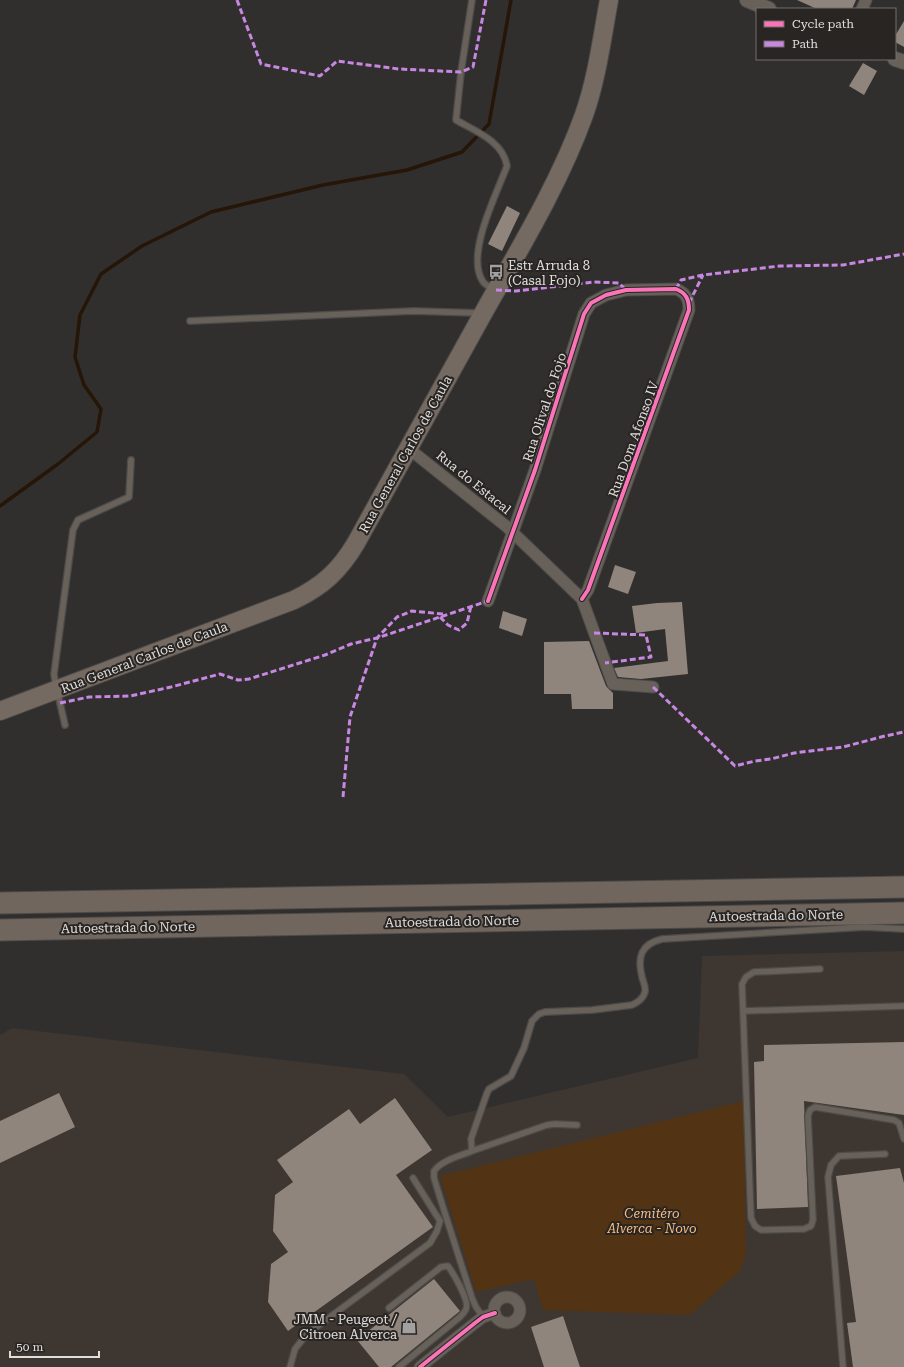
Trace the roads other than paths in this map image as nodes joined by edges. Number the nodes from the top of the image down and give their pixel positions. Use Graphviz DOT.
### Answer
graph roads {
  1 [pos="472,0"];
  2 [pos="609,0"];
  3 [pos="747,0"];
  4 [pos="767,8"];
  5 [pos="676,288"];
  6 [pos="496,290"];
  7 [pos="484,313"];
  8 [pos="190,321"];
  9 [pos="408,448"];
  10 [pos="131,460"];
  11 [pos="513,533"];
  12 [pos="582,599"];
  13 [pos="488,601"];
  14 [pos="653,687"];
  15 [pos="57,689"];
  16 [pos="0,711"];
  17 [pos="65,725"];
  18 [pos="904,887"];
  19 [pos="0,903"];
  20 [pos="904,913"];
  21 [pos="904,929"];
  22 [pos="0,930"];
  23 [pos="820,969"];
  24 [pos="904,1006"];
  25 [pos="743,1011"];
  26 [pos="577,1125"];
  27 [pos="904,1139"];
  28 [pos="472,1151"];
  29 [pos="885,1154"];
  30 [pos="413,1178"];
  31 [pos="389,1308"];
  32 [pos="495,1313"];
  33 [pos="483,1317"];
  34 [pos="290,1367"];
  35 [pos="399,1367"];
  36 [pos="420,1367"];
  37 [pos="843,1367"];
  1 -- 6 [label="lane"];
  2 -- 6 [label="main road, Rua General Carlos de Caula"];
  3 -- 4 [label="street"];
  5 -- 11 [label="street, Rua Olival do Fojo"];
  5 -- 12 [label="street, Rua Dom Afonso IV"];
  6 -- 7 [label="main road, Rua General Carlos de Caula"];
  7 -- 8 [label="lane"];
  7 -- 9 [label="main road, Rua General Carlos de Caula"];
  9 -- 11 [label="street, Rua do Estacal"];
  9 -- 15 [label="main road, Rua General Carlos de Caula"];
  10 -- 15 [label="lane"];
  11 -- 12 [label="street, Rua do Estacal"];
  11 -- 13 [label="street, Rua Olival do Fojo"];
  12 -- 14 [label="street, Rua do Estacal"];
  15 -- 16 [label="main road, Rua General Carlos de Caula"];
  15 -- 17 [label="lane"];
  18 -- 19 [label="highway, Autoestrada do Norte"];
  20 -- 22 [label="highway, Autoestrada do Norte"];
  21 -- 28 [label="lane"];
  23 -- 25 [label="lane"];
  24 -- 25 [label="lane"];
  25 -- 27 [label="lane"];
  26 -- 28 [label="lane"];
  28 -- 33 [label="lane"];
  29 -- 37 [label="lane"];
  30 -- 34 [label="lane"];
  31 -- 35 [label="lane"];
  32 -- 33 [label="street"];
  33 -- 36 [label="street"];
}
